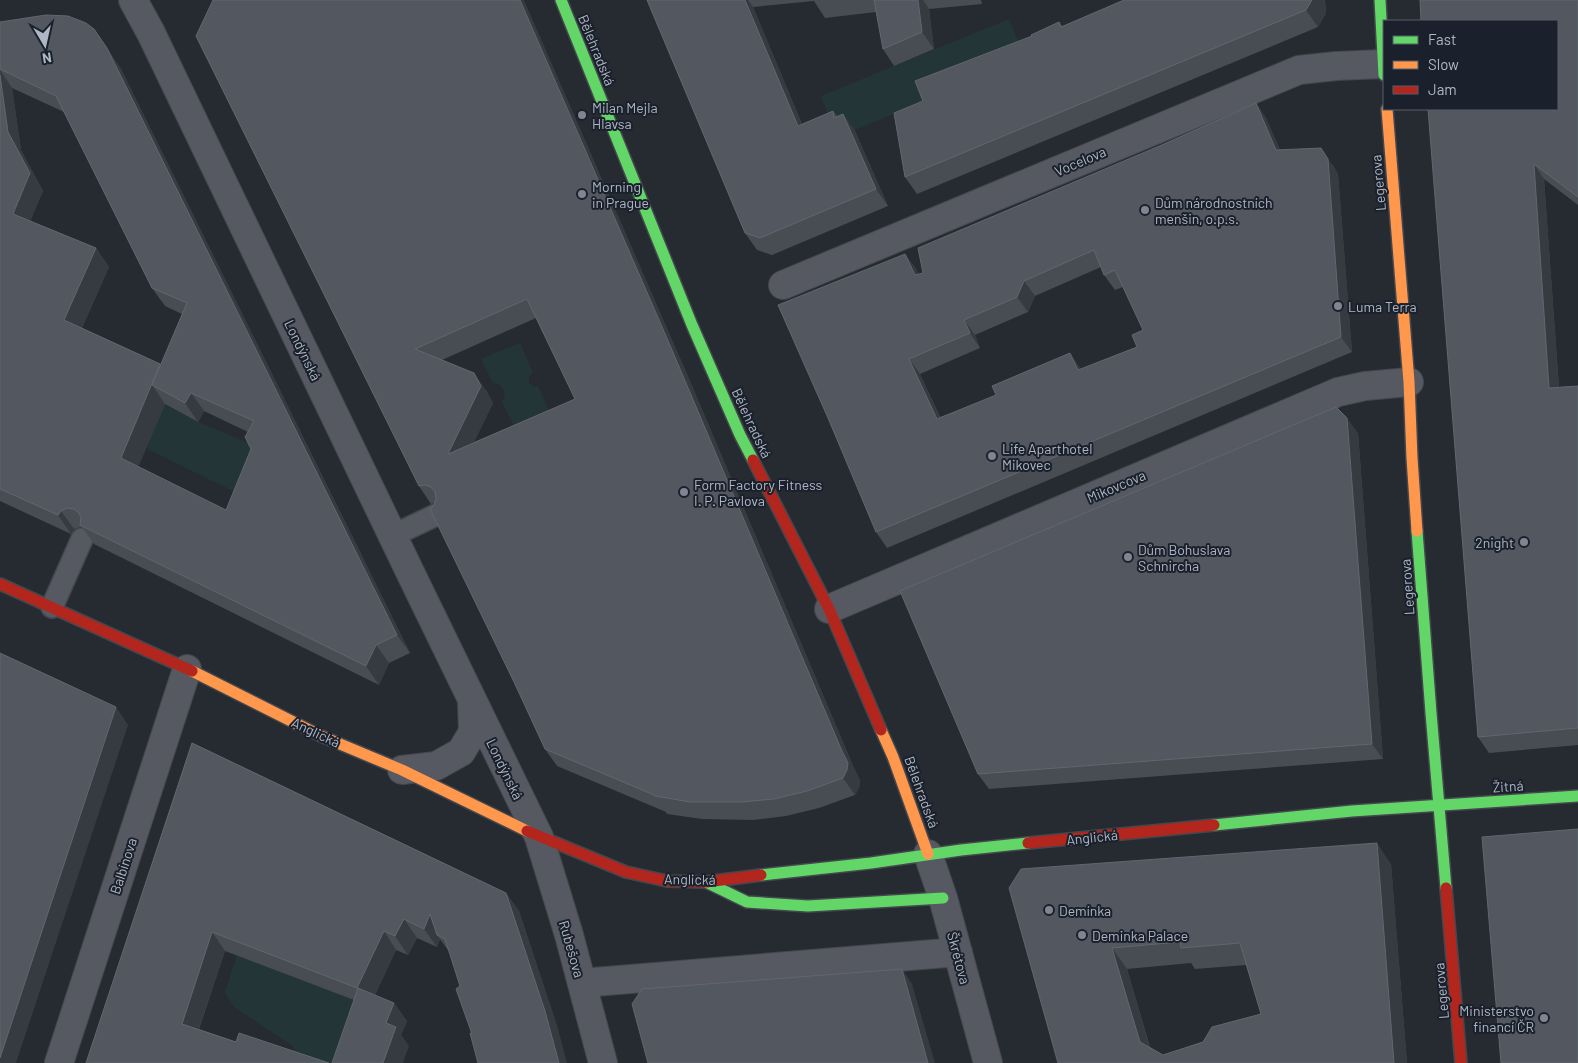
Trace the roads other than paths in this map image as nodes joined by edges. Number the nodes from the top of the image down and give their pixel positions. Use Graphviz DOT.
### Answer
graph roads {
  1 [pos="133,0"];
  2 [pos="561,0"];
  3 [pos="1380,0"];
  4 [pos="1383,52"];
  5 [pos="1383,70"];
  6 [pos="1387,110"];
  7 [pos="783,285"];
  8 [pos="1409,382"];
  9 [pos="436,515"];
  10 [pos="392,536"];
  11 [pos="82,539"];
  12 [pos="0,584"];
  13 [pos="52,607"];
  14 [pos="829,609"];
  15 [pos="187,669"];
  16 [pos="472,701"];
  17 [pos="402,770"];
  18 [pos="1578,796"];
  19 [pos="1440,806"];
  20 [pos="539,836"];
  21 [pos="928,854"];
  22 [pos="706,882"];
  23 [pos="943,898"];
  24 [pos="958,952"];
  25 [pos="582,983"];
  26 [pos="59,1063"];
  27 [pos="603,1063"];
  28 [pos="988,1063"];
  29 [pos="1461,1063"];
  1 -- 10 [label="street, Londýnská"];
  2 -- 14 [label="street, Bělehradská"];
  3 -- 4 [label="street"];
  5 -- 7 [label="street, Vocelova"];
  6 -- 8 [label="street, Legerova"];
  8 -- 14 [label="street, Mikovcova"];
  8 -- 19 [label="street, Legerova"];
  9 -- 10 [label="lane"];
  10 -- 16 [label="street, Londýnská"];
  11 -- 13 [label="lane"];
  12 -- 13 [label="street, Anglická"];
  13 -- 15 [label="street, Anglická"];
  14 -- 21 [label="street, Bělehradská"];
  15 -- 17 [label="street, Anglická"];
  15 -- 26 [label="street, Balbínova"];
  16 -- 17 [label="street, Londýnská"];
  16 -- 20 [label="street, Londýnská"];
  17 -- 20 [label="street, Anglická"];
  18 -- 19 [label="street, Žitná"];
  19 -- 21 [label="street, Anglická"];
  19 -- 29 [label="street, Legerova"];
  20 -- 22 [label="street, Anglická"];
  20 -- 25 [label="street, Rubešova"];
  21 -- 22 [label="street, Anglická"];
  21 -- 23 [label="street, Škrétova"];
  22 -- 23 [label="street"];
  23 -- 24 [label="street, Škrétova"];
  24 -- 25 [label="street"];
  24 -- 28 [label="street, Škrétova"];
  25 -- 27 [label="street, Rubešova"];
}
